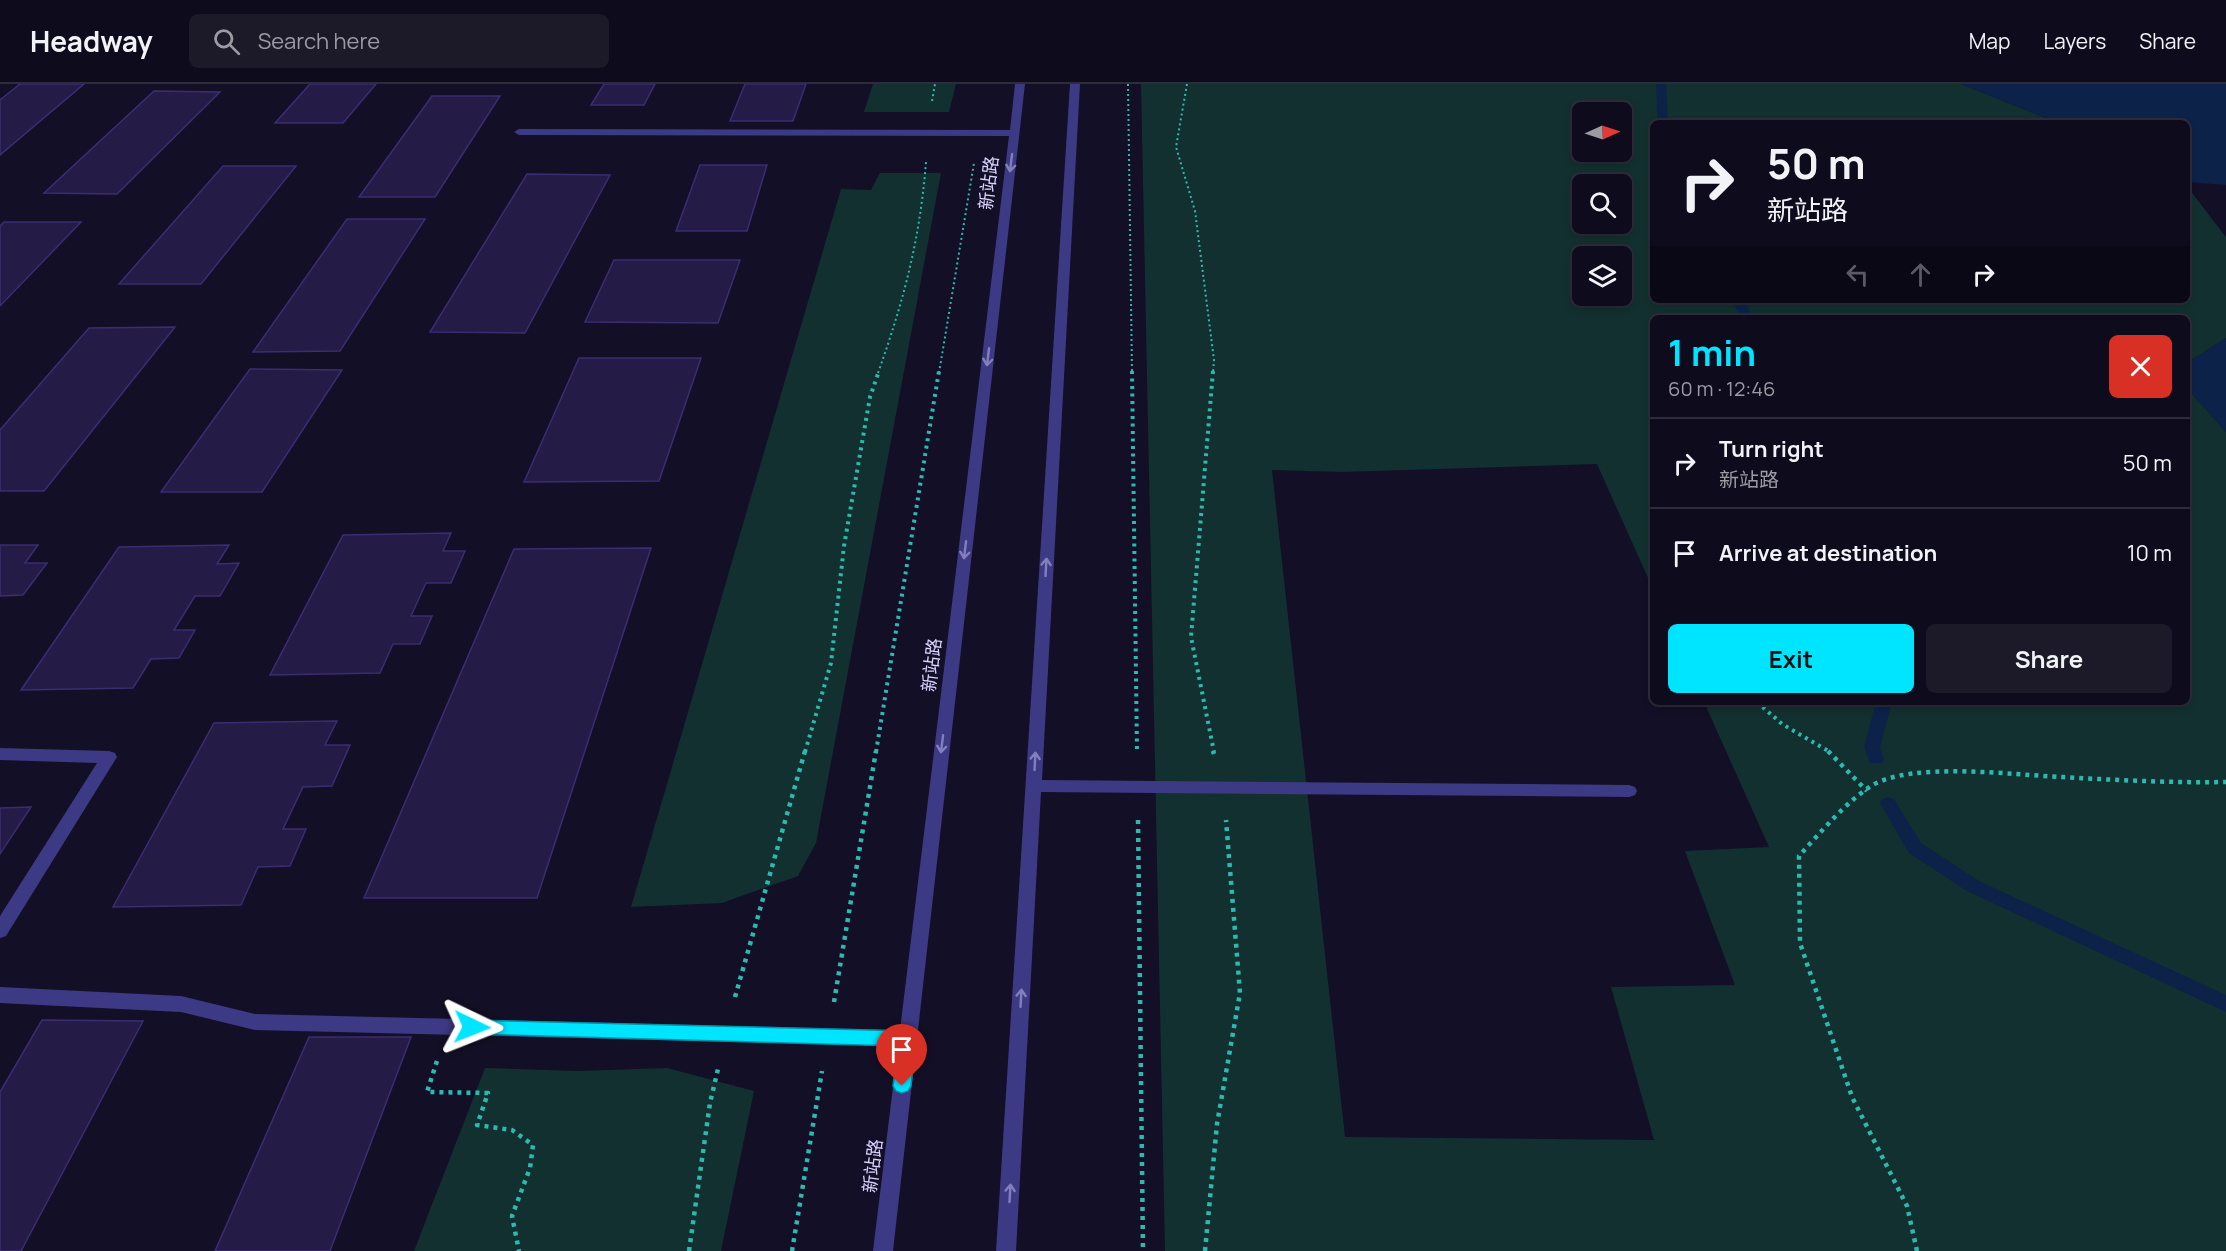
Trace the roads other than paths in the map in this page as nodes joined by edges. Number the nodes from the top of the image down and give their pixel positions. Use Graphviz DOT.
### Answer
graph roads {
  1 [pos="1020,84"];
  2 [pos="1075,84"];
  3 [pos="519,132"];
  4 [pos="1014,134"];
  5 [pos="0,754"];
  6 [pos="1034,786"];
  7 [pos="1629,791"];
  8 [pos="0,931"];
  9 [pos="0,994"];
  10 [pos="908,1038"];
  11 [pos="883,1251"];
  12 [pos="1006,1251"];
  1 -- 4 [label="street, 新站路"];
  6 -- 2 [label="street, one-way"];
  3 -- 4 [label="street"];
  4 -- 10 [label="street, 新站路, one-way"];
  5 -- 8 [label="street"];
  6 -- 7 [label="street"];
  12 -- 6 [label="street, one-way"];
  9 -- 10 [label="street"];
  10 -- 11 [label="street, 新站路"];
}
